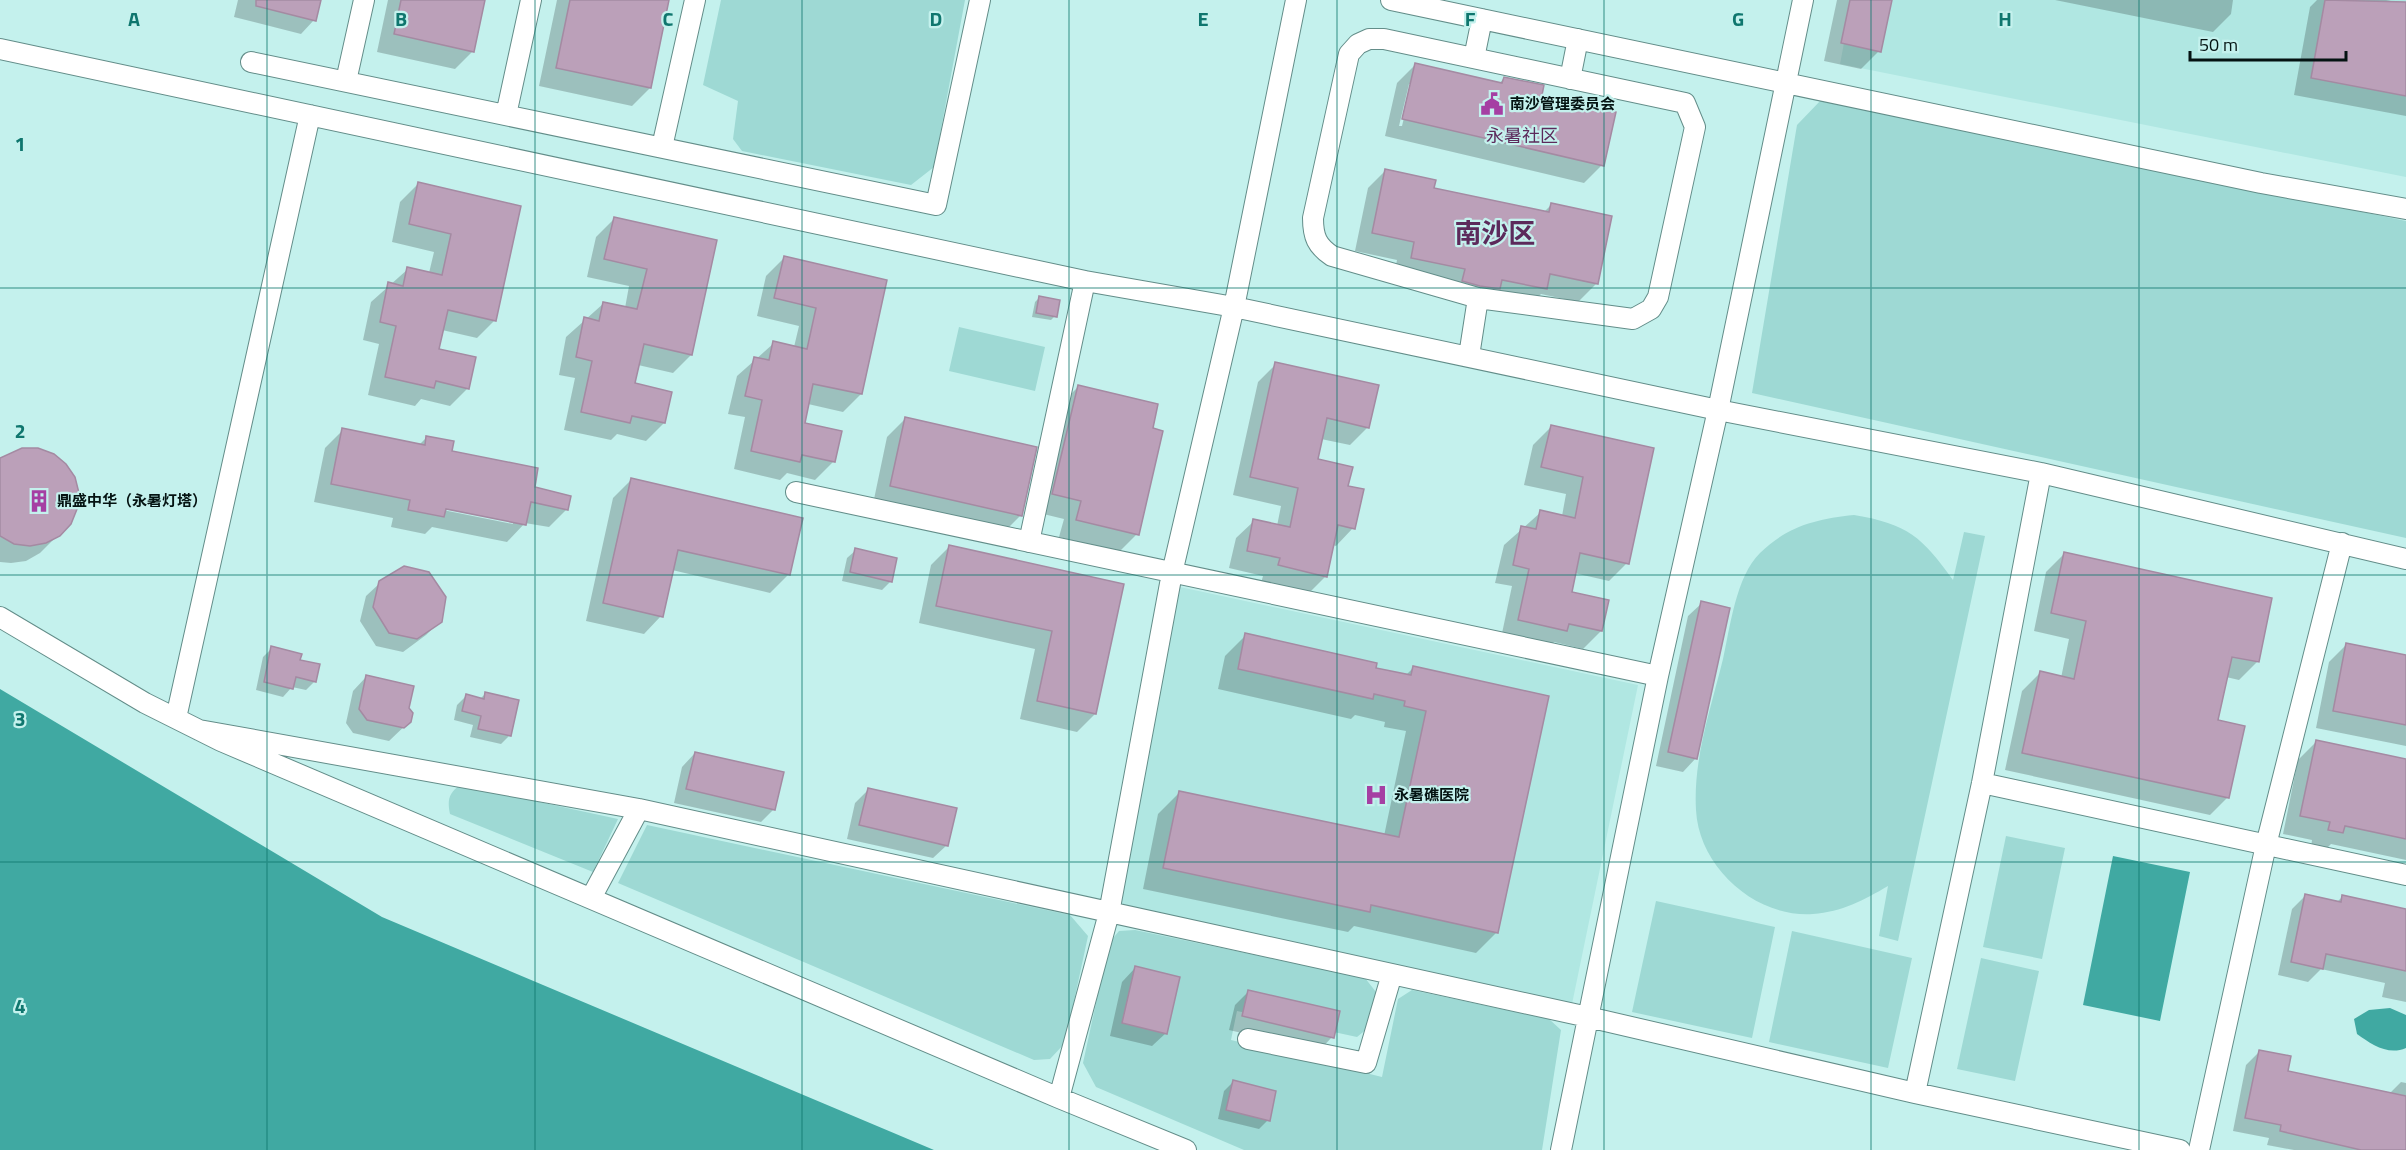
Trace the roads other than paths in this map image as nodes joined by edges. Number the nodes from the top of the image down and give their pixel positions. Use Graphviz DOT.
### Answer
graph roads {
  1 [pos="364,0"];
  2 [pos="531,0"];
  3 [pos="694,0"];
  4 [pos="980,0"];
  5 [pos="1296,0"];
  6 [pos="1391,0"];
  7 [pos="1803,0"];
  8 [pos="1482,19"];
  9 [pos="1578,39"];
  10 [pos="0,49"];
  11 [pos="1474,58"];
  12 [pos="251,62"];
  13 [pos="1570,79"];
  14 [pos="346,81"];
  15 [pos="1785,83"];
  16 [pos="310,115"];
  17 [pos="506,115"];
  18 [pos="662,147"];
  19 [pos="2406,209"];
  20 [pos="1085,281"];
  21 [pos="1478,298"];
  22 [pos="1234,308"];
  23 [pos="1469,356"];
  24 [pos="1718,410"];
  25 [pos="2042,472"];
  26 [pos="796,492"];
  27 [pos="1029,542"];
  28 [pos="2342,543"];
  29 [pos="2406,559"];
  30 [pos="1172,573"];
  31 [pos="0,616"];
  32 [pos="1658,676"];
  33 [pos="176,718"];
  34 [pos="199,730"];
  35 [pos="1982,783"];
  36 [pos="639,809"];
  37 [pos="2266,845"];
  38 [pos="2406,875"];
  39 [pos="591,898"];
  40 [pos="1109,913"];
  41 [pos="1392,974"];
  42 [pos="1588,1017"];
  43 [pos="1248,1039"];
  44 [pos="1915,1093"];
  45 [pos="1059,1098"];
  46 [pos="1186,1150"];
  47 [pos="1561,1150"];
  48 [pos="2180,1150"];
  49 [pos="2199,1150"];
  1 -- 14 [label="street"];
  2 -- 17 [label="street"];
  3 -- 18 [label="street"];
  4 -- 18 [label="street"];
  5 -- 22 [label="street"];
  6 -- 8 [label="street"];
  7 -- 15 [label="street"];
  8 -- 9 [label="street"];
  8 -- 11 [label="street"];
  9 -- 13 [label="street"];
  9 -- 15 [label="street"];
  10 -- 16 [label="street"];
  11 -- 13 [label="street"];
  11 -- 21 [label="street"];
  12 -- 14 [label="street"];
  13 -- 21 [label="street"];
  14 -- 17 [label="street"];
  15 -- 19 [label="street"];
  15 -- 24 [label="street"];
  16 -- 20 [label="street"];
  16 -- 33 [label="street"];
  17 -- 18 [label="street"];
  20 -- 22 [label="street"];
  20 -- 27 [label="street"];
  21 -- 23 [label="street"];
  22 -- 23 [label="street"];
  22 -- 30 [label="street"];
  23 -- 24 [label="street"];
  24 -- 25 [label="street"];
  24 -- 32 [label="street"];
  25 -- 28 [label="street"];
  25 -- 35 [label="street"];
  26 -- 27 [label="street"];
  27 -- 30 [label="street"];
  28 -- 29 [label="street"];
  28 -- 37 [label="street"];
  30 -- 32 [label="street"];
  30 -- 40 [label="street"];
  31 -- 33 [label="street"];
  32 -- 42 [label="street"];
  33 -- 34 [label="street"];
  34 -- 36 [label="street"];
  34 -- 39 [label="street"];
  35 -- 37 [label="street"];
  35 -- 44 [label="street"];
  36 -- 39 [label="street"];
  36 -- 40 [label="street"];
  37 -- 38 [label="street"];
  37 -- 49 [label="street"];
  39 -- 45 [label="street"];
  40 -- 41 [label="street"];
  40 -- 45 [label="street"];
  41 -- 42 [label="street"];
  41 -- 43 [label="street"];
  42 -- 44 [label="street"];
  42 -- 47 [label="street"];
  44 -- 48 [label="street"];
  45 -- 46 [label="street"];
}
